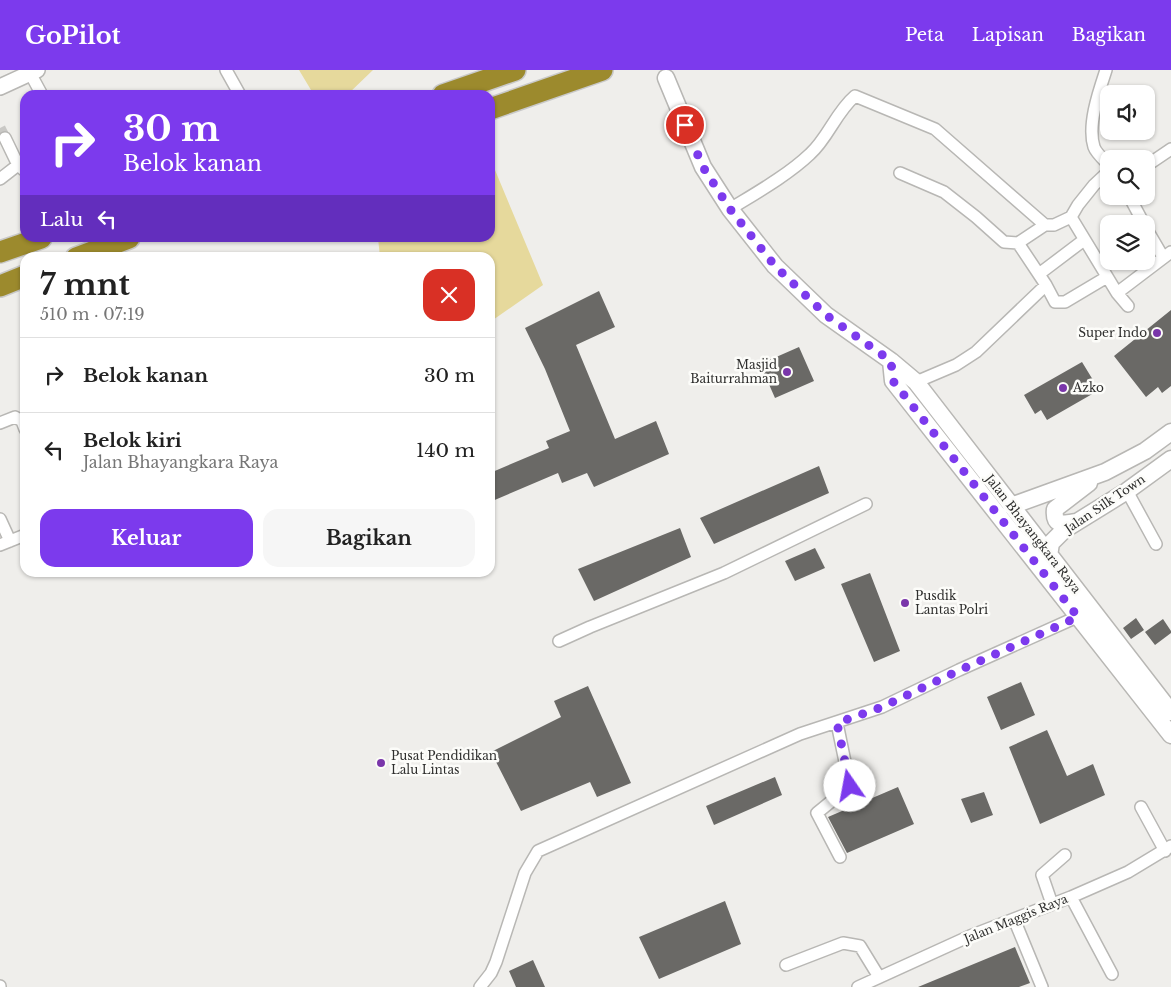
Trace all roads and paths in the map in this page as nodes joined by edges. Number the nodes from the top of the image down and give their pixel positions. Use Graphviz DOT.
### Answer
graph roads {
  1 [pos="226,70"];
  2 [pos="515,70"];
  3 [pos="602,70"];
  4 [pos="1106,70"];
  5 [pos="33,72"];
  6 [pos="664,74"];
  7 [pos="0,86"];
  8 [pos="40,90"];
  9 [pos="237,90"];
  10 [pos="457,90"];
  11 [pos="495,107"];
  12 [pos="6,138"];
  13 [pos="1171,149"];
  14 [pos="1100,155"];
  15 [pos="1155,160"];
  16 [pos="20,164"];
  17 [pos="20,169"];
  18 [pos="900,172"];
  19 [pos="0,179"];
  20 [pos="1100,179"];
  21 [pos="730,209"];
  22 [pos="1071,217"];
  23 [pos="1045,225"];
  24 [pos="1155,239"];
  25 [pos="1084,240"];
  26 [pos="29,242"];
  27 [pos="118,242"];
  28 [pos="1018,243"];
  29 [pos="0,252"];
  30 [pos="92,252"];
  31 [pos="1167,254"];
  32 [pos="1039,274"];
  33 [pos="1107,277"];
  34 [pos="20,278"];
  35 [pos="1046,285"];
  36 [pos="0,286"];
  37 [pos="1117,293"];
  38 [pos="1128,306"];
  39 [pos="891,361"];
  40 [pos="916,382"];
  41 [pos="20,420"];
  42 [pos="0,423"];
  43 [pos="1171,432"];
  44 [pos="1171,459"];
  45 [pos="1105,472"];
  46 [pos="1127,491"];
  47 [pos="1048,492"];
  48 [pos="866,504"];
  49 [pos="1011,506"];
  50 [pos="0,519"];
  51 [pos="1077,522"];
  52 [pos="1028,528"];
  53 [pos="20,537"];
  54 [pos="5,543"];
  55 [pos="1156,544"];
  56 [pos="1027,553"];
  57 [pos="1049,556"];
  58 [pos="1078,617"];
  59 [pos="559,641"];
  60 [pos="1169,706"];
  61 [pos="837,723"];
  62 [pos="1171,735"];
  63 [pos="1141,808"];
  64 [pos="1168,849"];
  65 [pos="1065,854"];
  66 [pos="840,857"];
  67 [pos="1071,897"];
  68 [pos="1052,904"];
  69 [pos="1014,919"];
  70 [pos="786,965"];
  71 [pos="1112,974"];
  72 [pos="879,977"];
  73 [pos="480,987"];
  74 [pos="858,987"];
  75 [pos="1042,987"];
  1 -- 9 [label="street"];
  2 -- 10 [label="highway"];
  3 -- 11 [label="highway"];
  4 -- 14 [label="street"];
  5 -- 7 [label="street"];
  5 -- 8 [label="street"];
  6 -- 21 [label="main road, Jalan Bhayangkara Raya"];
  12 -- 16 [label="street"];
  13 -- 15 [label="street"];
  17 -- 19 [label="street"];
  18 -- 28 [label="street"];
  20 -- 22 [label="street"];
  21 -- 23 [label="street"];
  21 -- 39 [label="main road, Jalan Bhayangkara Raya"];
  22 -- 23 [label="street"];
  22 -- 25 [label="street"];
  23 -- 28 [label="street"];
  24 -- 31 [label="street"];
  25 -- 32 [label="street"];
  25 -- 33 [label="street"];
  26 -- 29 [label="highway"];
  27 -- 30 [label="highway"];
  28 -- 32 [label="street"];
  31 -- 37 [label="street"];
  32 -- 35 [label="street"];
  33 -- 35 [label="street"];
  33 -- 37 [label="street"];
  34 -- 36 [label="highway"];
  35 -- 40 [label="street"];
  37 -- 38 [label="street"];
  39 -- 40 [label="main road, Jalan Bhayangkara Raya"];
  39 -- 56 [label="main road, Jalan Bhayangkara Raya"];
  40 -- 49 [label="main road, Jalan Bhayangkara Raya"];
  41 -- 42 [label="street"];
  43 -- 45 [label="main road, Jalan Silk Town"];
  44 -- 46 [label="main road, Jalan Silk Town"];
  45 -- 47 [label="main road, Jalan Silk Town"];
  45 -- 51 [label="main road"];
  46 -- 51 [label="main road, Jalan Silk Town"];
  46 -- 55 [label="street"];
  47 -- 49 [label="main road, Jalan Silk Town"];
  47 -- 52 [label="main road"];
  48 -- 59 [label="street"];
  49 -- 52 [label="main road, Jalan Bhayangkara Raya"];
  50 -- 54 [label="street"];
  51 -- 57 [label="main road, Jalan Silk Town"];
  52 -- 56 [label="main road"];
  52 -- 57 [label="main road, Jalan Bhayangkara Raya"];
  53 -- 54 [label="street"];
  56 -- 58 [label="main road, Jalan Bhayangkara Raya"];
  57 -- 60 [label="main road, Jalan Bhayangkara Raya"];
  58 -- 61 [label="street"];
  58 -- 62 [label="main road, Jalan Bhayangkara Raya"];
  61 -- 66 [label="street"];
  61 -- 73 [label="street"];
  63 -- 64 [label="street"];
  64 -- 67 [label="street, Jalan Maggis Raya"];
  65 -- 68 [label="street"];
  67 -- 68 [label="street, Jalan Maggis Raya"];
  67 -- 71 [label="street"];
  68 -- 69 [label="street, Jalan Maggis Raya"];
  69 -- 72 [label="street, Jalan Maggis Raya"];
  69 -- 75 [label="street"];
  70 -- 72 [label="street"];
  72 -- 74 [label="street, Jalan Maggis Raya"];
}
